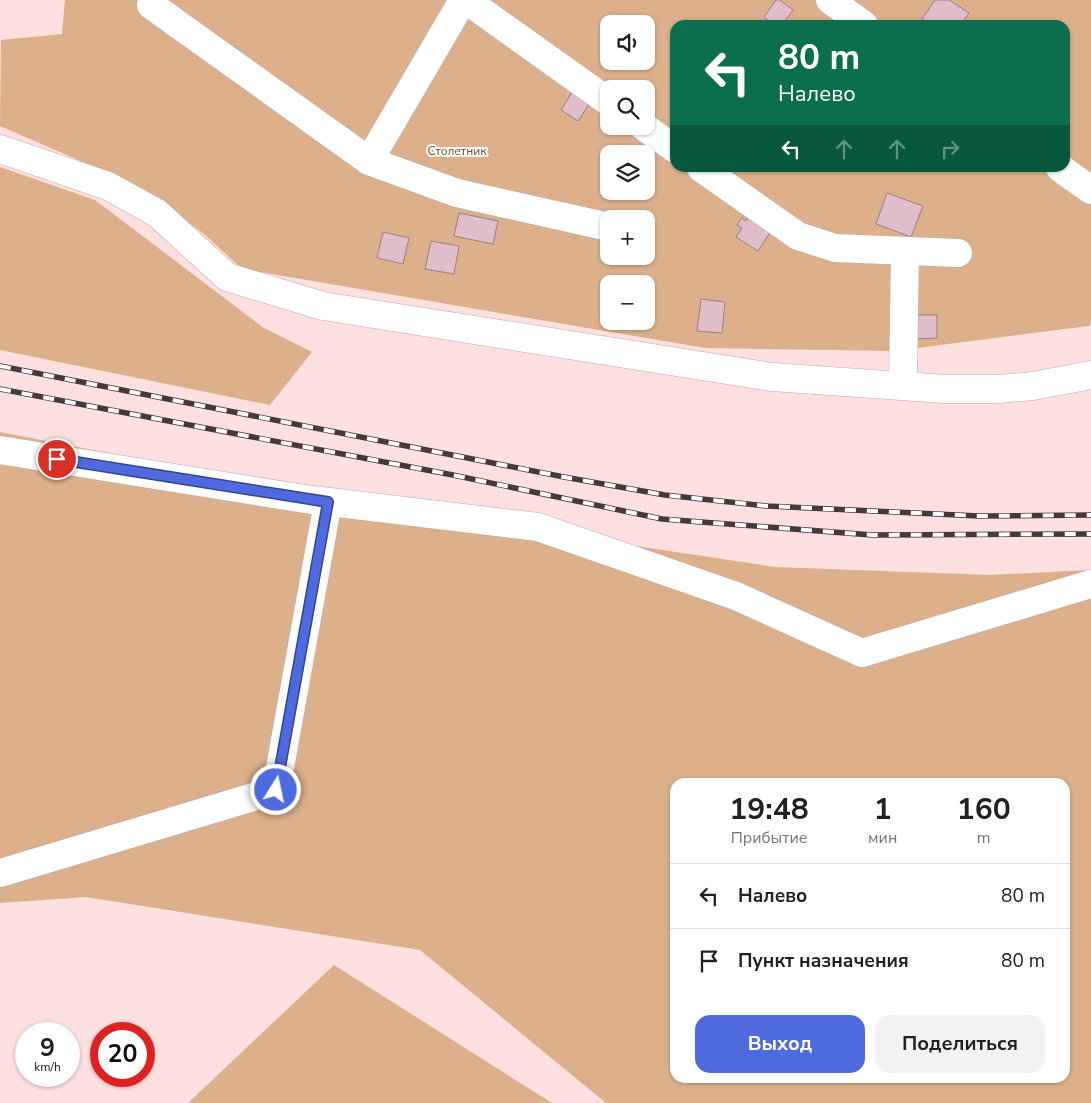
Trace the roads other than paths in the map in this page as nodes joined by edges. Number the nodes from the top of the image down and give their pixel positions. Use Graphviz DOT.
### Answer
graph roads {
  1 [pos="464,0"];
  2 [pos="830,0"];
  3 [pos="151,5"];
  4 [pos="857,20"];
  5 [pos="600,96"];
  6 [pos="655,135"];
  7 [pos="670,145"];
  8 [pos="0,149"];
  9 [pos="369,161"];
  10 [pos="707,172"];
  11 [pos="1066,172"];
  12 [pos="1091,190"];
  13 [pos="600,225"];
  14 [pos="905,251"];
  15 [pos="958,253"];
  16 [pos="1091,375"];
  17 [pos="903,385"];
  18 [pos="0,450"];
  19 [pos="328,502"];
  20 [pos="1091,584"];
  21 [pos="0,873"];
  1 -- 5 [label="lane"];
  1 -- 9 [label="lane"];
  2 -- 4 [label="lane"];
  3 -- 9 [label="lane"];
  6 -- 7 [label="lane"];
  8 -- 17 [label="lane"];
  9 -- 13 [label="lane"];
  10 -- 14 [label="lane"];
  11 -- 12 [label="lane"];
  14 -- 15 [label="lane"];
  14 -- 17 [label="lane"];
  16 -- 17 [label="lane"];
  18 -- 19 [label="lane"];
  19 -- 20 [label="lane"];
  19 -- 21 [label="lane"];
}
